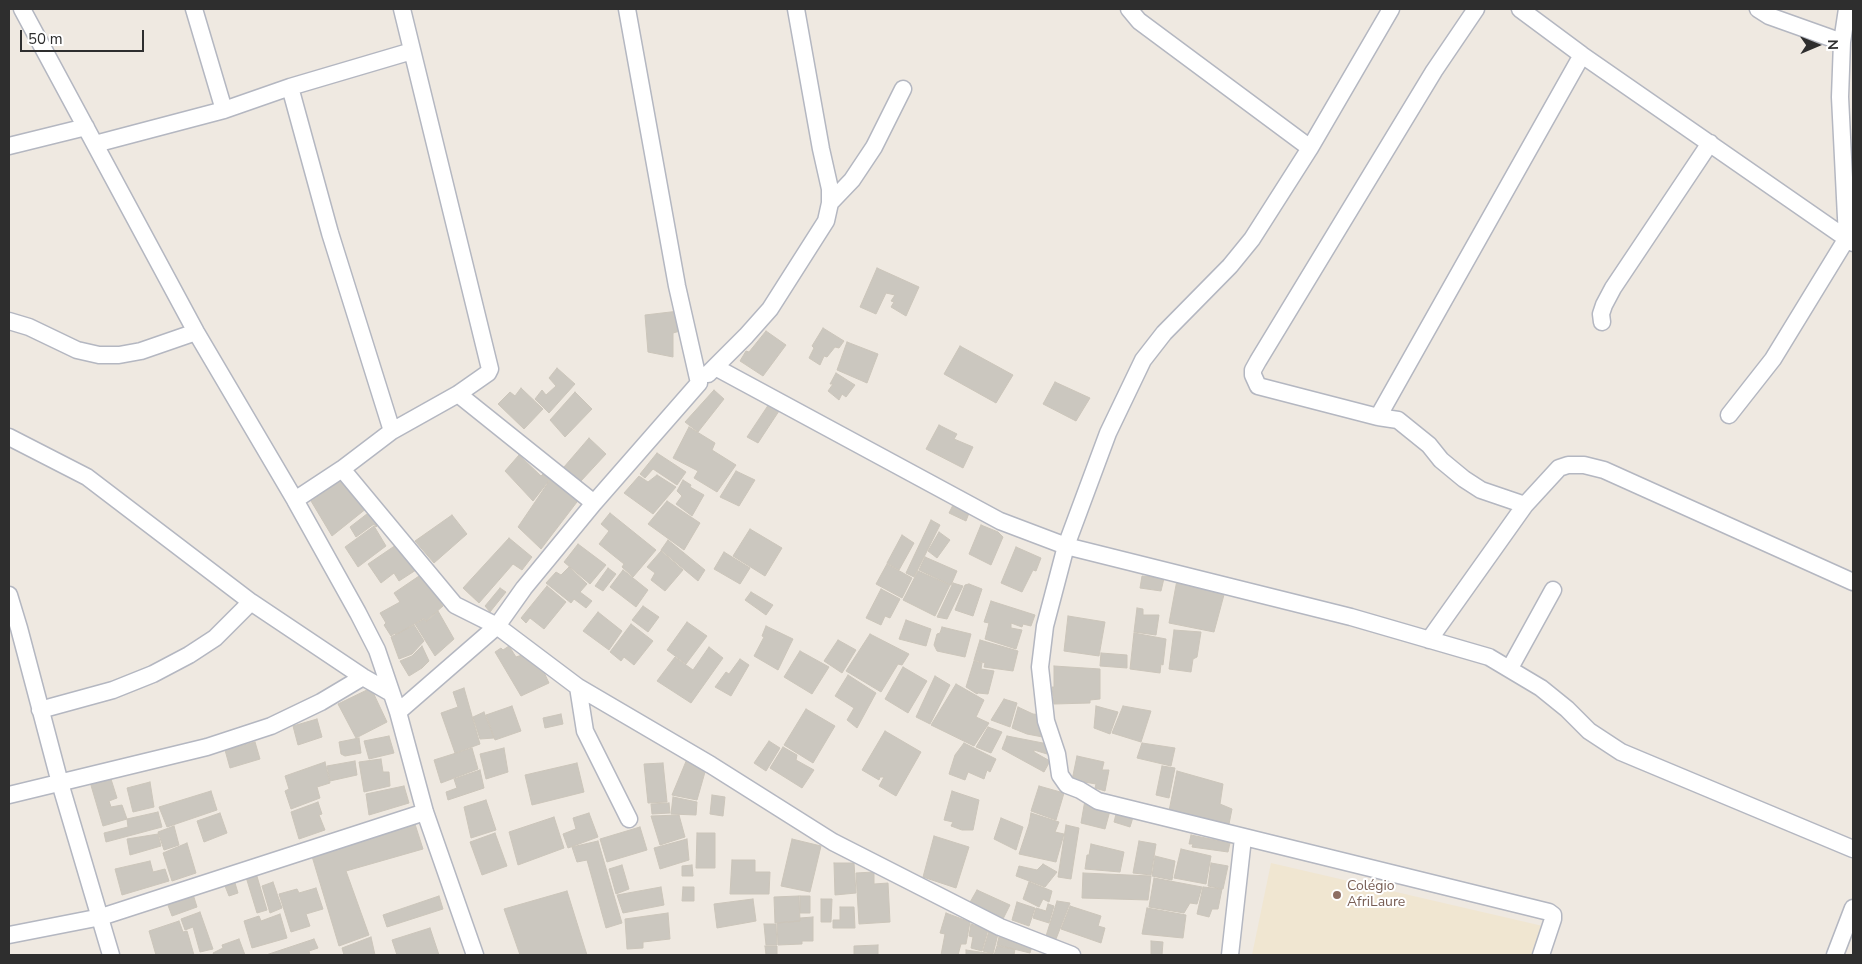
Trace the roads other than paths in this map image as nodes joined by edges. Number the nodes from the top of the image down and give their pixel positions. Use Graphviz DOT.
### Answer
graph roads {
  1 [pos="22,9"];
  2 [pos="194,9"];
  3 [pos="402,9"];
  4 [pos="626,9"];
  5 [pos="796,9"];
  6 [pos="1129,9"];
  7 [pos="1391,9"];
  8 [pos="1476,9"];
  9 [pos="1520,9"];
  10 [pos="1758,9"];
  11 [pos="1846,9"];
  12 [pos="1842,42"];
  13 [pos="412,51"];
  14 [pos="1582,55"];
  15 [pos="290,87"];
  16 [pos="903,89"];
  17 [pos="224,110"];
  18 [pos="86,127"];
  19 [pos="1710,143"];
  20 [pos="96,144"];
  21 [pos="9,146"];
  22 [pos="1310,148"];
  23 [pos="830,203"];
  24 [pos="1850,240"];
  25 [pos="9,321"];
  26 [pos="1602,322"];
  27 [pos="196,332"];
  28 [pos="715,367"];
  29 [pos="699,383"];
  30 [pos="458,394"];
  31 [pos="1729,416"];
  32 [pos="1378,417"];
  33 [pos="392,431"];
  34 [pos="9,437"];
  35 [pos="342,470"];
  36 [pos="295,500"];
  37 [pos="594,503"];
  38 [pos="1525,505"];
  39 [pos="1066,546"];
  40 [pos="1853,582"];
  41 [pos="1554,590"];
  42 [pos="9,595"];
  43 [pos="251,602"];
  44 [pos="497,626"];
  45 [pos="1429,640"];
  46 [pos="1510,668"];
  47 [pos="363,677"];
  48 [pos="578,687"];
  49 [pos="391,693"];
  50 [pos="40,710"];
  51 [pos="398,712"];
  52 [pos="60,783"];
  53 [pos="9,795"];
  54 [pos="425,812"];
  55 [pos="629,819"];
  56 [pos="1243,838"];
  57 [pos="1853,849"];
  58 [pos="1853,908"];
  59 [pos="101,917"];
  60 [pos="9,935"];
  61 [pos="111,955"];
  62 [pos="475,955"];
  63 [pos="1072,955"];
  64 [pos="1230,955"];
  65 [pos="1541,955"];
  66 [pos="1836,955"];
  1 -- 18 [label="street"];
  2 -- 17 [label="street"];
  3 -- 13 [label="street"];
  4 -- 29 [label="street"];
  5 -- 23 [label="street"];
  6 -- 22 [label="street"];
  7 -- 22 [label="street"];
  8 -- 32 [label="street"];
  9 -- 14 [label="street"];
  10 -- 12 [label="street"];
  11 -- 12 [label="street"];
  12 -- 24 [label="street"];
  13 -- 15 [label="street"];
  13 -- 30 [label="street"];
  14 -- 19 [label="street"];
  14 -- 32 [label="street"];
  15 -- 17 [label="street"];
  15 -- 33 [label="street"];
  16 -- 23 [label="street"];
  17 -- 20 [label="street"];
  18 -- 20 [label="street"];
  18 -- 21 [label="street"];
  19 -- 24 [label="street"];
  19 -- 26 [label="street"];
  20 -- 27 [label="street"];
  22 -- 39 [label="street"];
  23 -- 28 [label="street"];
  24 -- 31 [label="street"];
  25 -- 27 [label="street"];
  27 -- 36 [label="street"];
  28 -- 29 [label="street"];
  28 -- 39 [label="street"];
  29 -- 37 [label="street"];
  30 -- 33 [label="street"];
  30 -- 37 [label="street"];
  32 -- 38 [label="street"];
  33 -- 35 [label="street"];
  34 -- 43 [label="street"];
  35 -- 36 [label="street"];
  35 -- 44 [label="street"];
  36 -- 49 [label="street"];
  37 -- 44 [label="street"];
  38 -- 40 [label="street"];
  38 -- 45 [label="street"];
  39 -- 45 [label="street"];
  39 -- 56 [label="street"];
  41 -- 46 [label="street"];
  42 -- 50 [label="street"];
  43 -- 47 [label="street"];
  43 -- 50 [label="street"];
  44 -- 48 [label="street"];
  44 -- 51 [label="street"];
  45 -- 46 [label="street"];
  46 -- 57 [label="street"];
  47 -- 49 [label="street"];
  47 -- 52 [label="street"];
  48 -- 55 [label="street"];
  48 -- 63 [label="street"];
  49 -- 51 [label="street"];
  50 -- 52 [label="street"];
  51 -- 54 [label="street"];
  52 -- 53 [label="street"];
  52 -- 59 [label="street"];
  54 -- 59 [label="street"];
  54 -- 62 [label="street"];
  56 -- 64 [label="street"];
  56 -- 65 [label="street"];
  58 -- 66 [label="street"];
  59 -- 60 [label="street"];
  59 -- 61 [label="street"];
}
